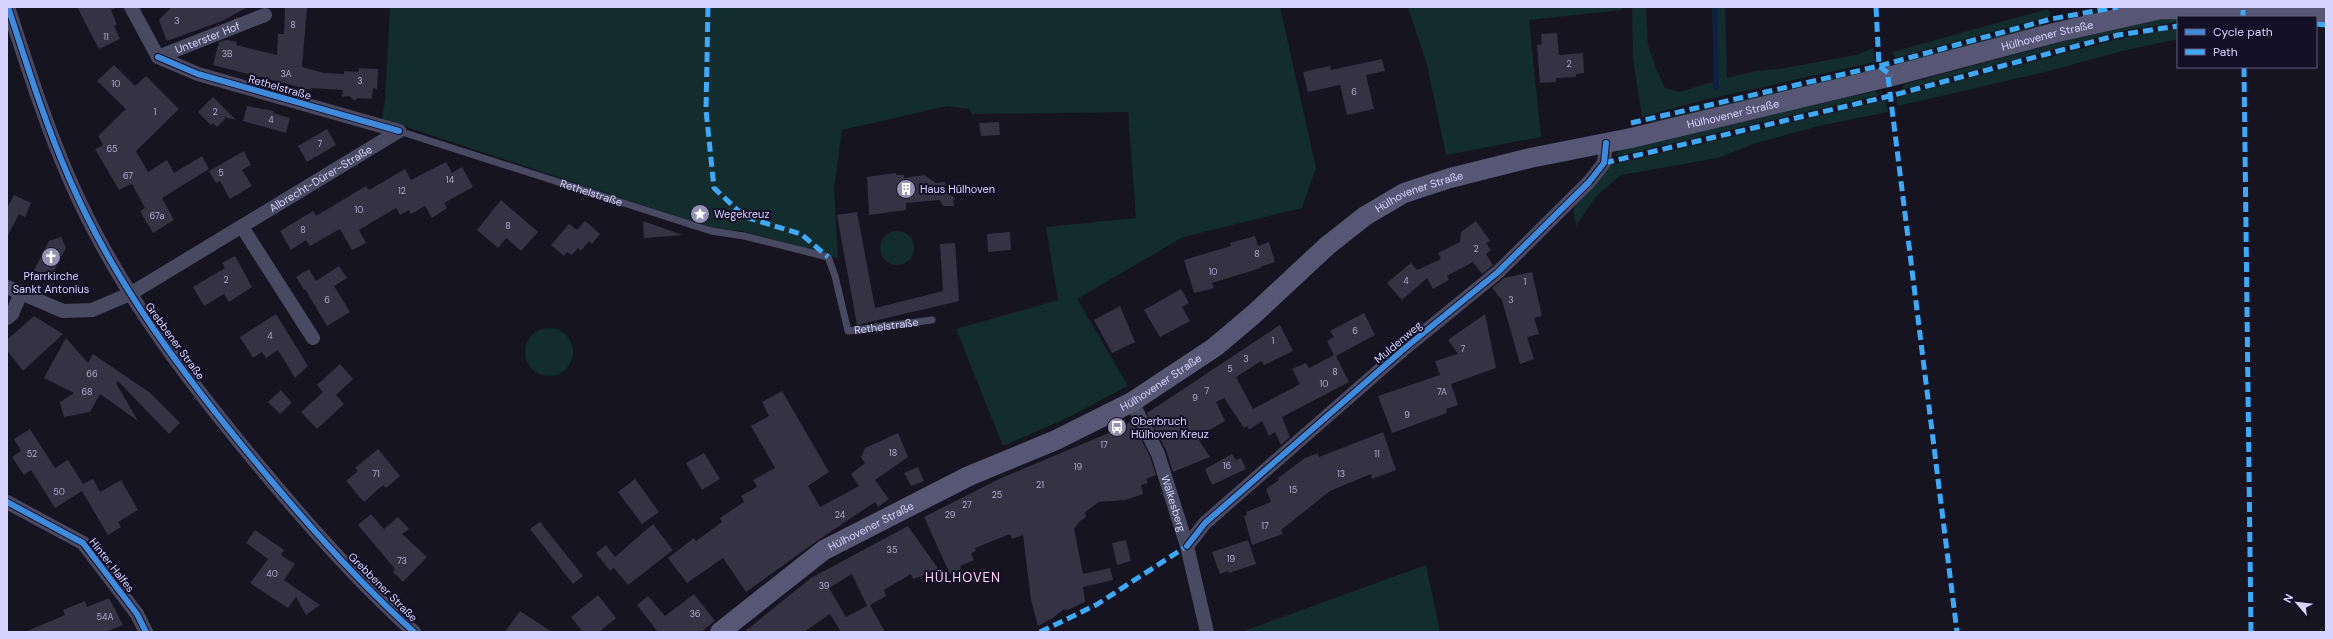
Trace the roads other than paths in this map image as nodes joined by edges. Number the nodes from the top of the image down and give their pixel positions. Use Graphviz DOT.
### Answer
graph roads {
  1 [pos="8,7"];
  2 [pos="131,7"];
  3 [pos="2230,8"];
  4 [pos="2326,12"];
  5 [pos="265,15"];
  6 [pos="158,57"];
  7 [pos="399,131"];
  8 [pos="1606,143"];
  9 [pos="242,226"];
  10 [pos="7,287"];
  11 [pos="21,293"];
  12 [pos="130,294"];
  13 [pos="7,318"];
  14 [pos="932,320"];
  15 [pos="313,338"];
  16 [pos="1132,402"];
  17 [pos="7,502"];
  18 [pos="1187,546"];
  19 [pos="146,632"];
  20 [pos="414,632"];
  21 [pos="720,632"];
  22 [pos="1207,632"];
  1 -- 12 [label="street, Grebbener Straße"];
  2 -- 6 [label="street"];
  3 -- 4 [label="main road, Hülhovener Straße"];
  3 -- 8 [label="main road, Hülhovener Straße"];
  5 -- 6 [label="street, Unterster Hof"];
  6 -- 7 [label="street, Rethelstraße"];
  7 -- 9 [label="street, Albrecht-Dürer-Straße"];
  7 -- 14 [label="lane, Rethelstraße"];
  8 -- 16 [label="main road, Hülhovener Straße"];
  8 -- 18 [label="street, Muldenweg"];
  9 -- 12 [label="street, Albrecht-Dürer-Straße"];
  9 -- 15 [label="street"];
  10 -- 11 [label="street"];
  11 -- 12 [label="street"];
  11 -- 13 [label="street"];
  12 -- 20 [label="street, Grebbener Straße"];
  16 -- 18 [label="street, Wälkesberg"];
  16 -- 21 [label="main road, Hülhovener Straße"];
  17 -- 19 [label="street, Hinter Halfes"];
  18 -- 22 [label="street, Wälkesberg"];
}
